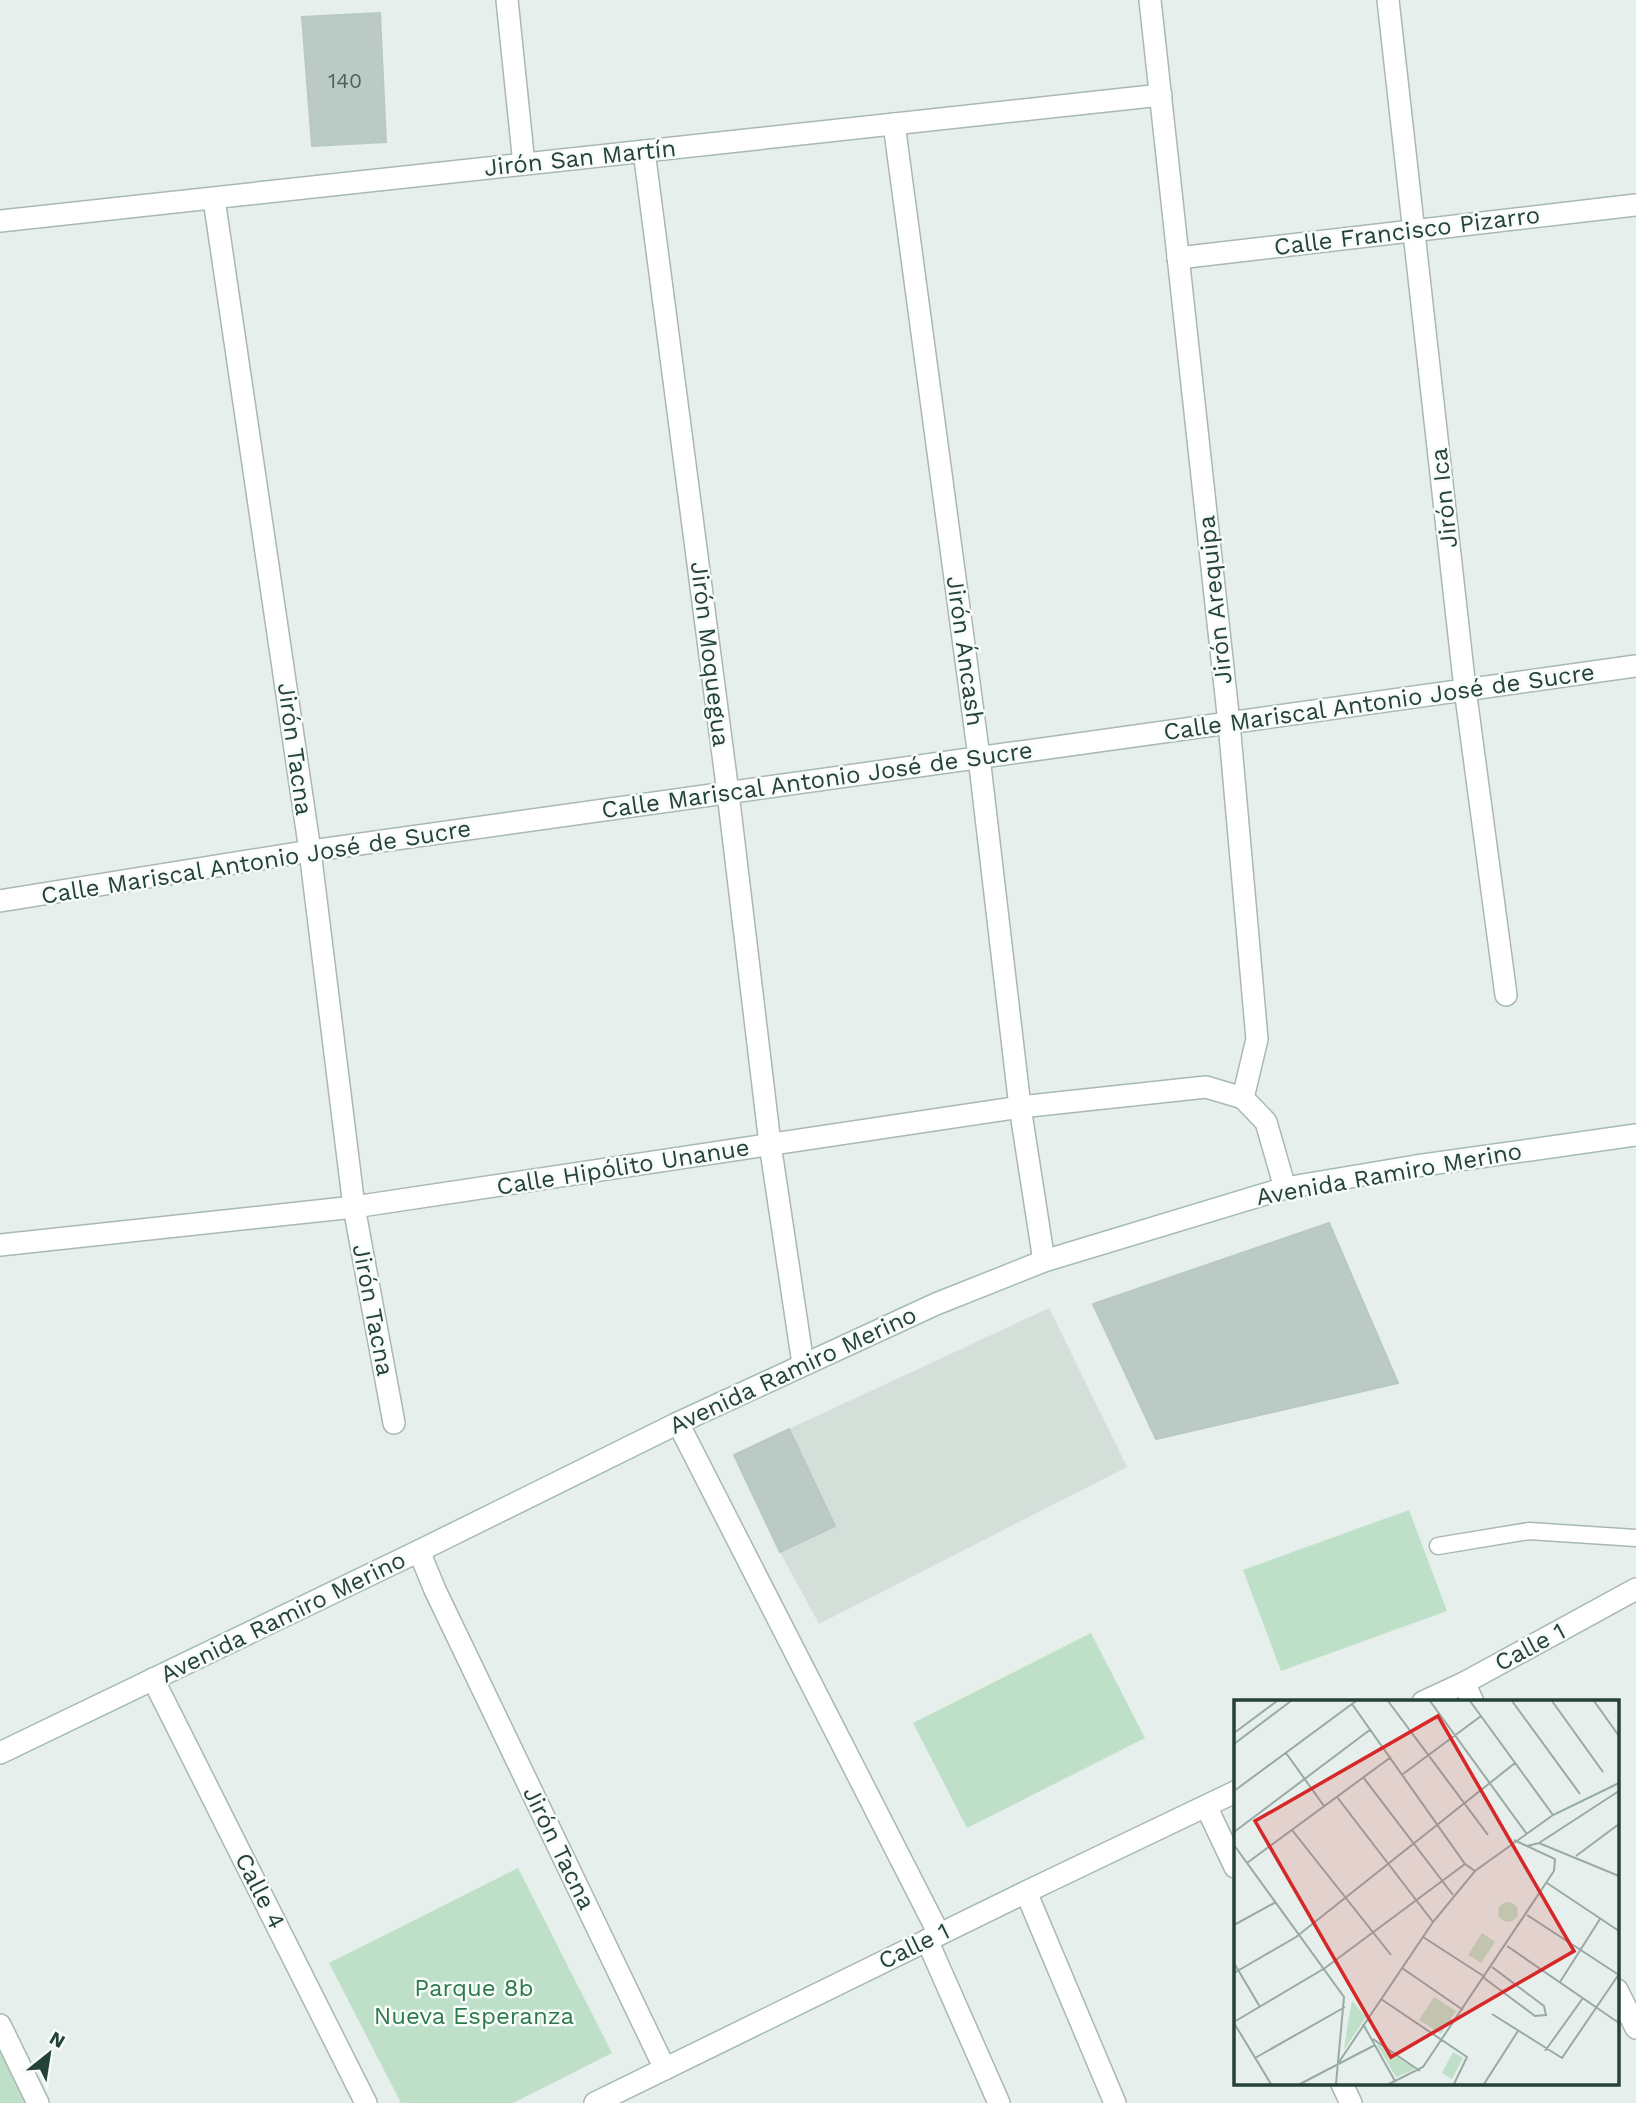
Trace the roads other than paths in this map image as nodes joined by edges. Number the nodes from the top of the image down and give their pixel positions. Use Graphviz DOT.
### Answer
graph roads {
  1 [pos="507,0"];
  2 [pos="1150,0"];
  3 [pos="1388,0"];
  4 [pos="1161,95"];
  5 [pos="894,124"];
  6 [pos="644,151"];
  7 [pos="524,164"];
  8 [pos="214,198"];
  9 [pos="1636,205"];
  10 [pos="0,221"];
  11 [pos="1414,230"];
  12 [pos="1178,258"];
  13 [pos="1636,666"];
  14 [pos="1465,690"];
  15 [pos="1229,723"];
  16 [pos="979,757"];
  17 [pos="728,793"];
  18 [pos="310,851"];
  19 [pos="0,901"];
  20 [pos="1506,995"];
  21 [pos="1243,1098"];
  22 [pos="1020,1107"];
  23 [pos="1636,1135"];
  24 [pos="770,1144"];
  25 [pos="1285,1188"];
  26 [pos="354,1207"];
  27 [pos="0,1245"];
  28 [pos="1044,1261"];
  29 [pos="803,1364"];
  30 [pos="394,1423"];
  31 [pos="678,1423"];
  32 [pos="1636,1538"];
  33 [pos="1438,1546"];
  34 [pos="419,1551"];
  35 [pos="1636,1589"];
  36 [pos="153,1679"];
  37 [pos="1464,1683"];
  38 [pos="1427,1700"];
  39 [pos="1472,1700"];
  40 [pos="0,1753"];
  41 [pos="1234,1792"];
  42 [pos="1206,1806"];
  43 [pos="1234,1865"];
  44 [pos="1026,1892"];
  45 [pos="933,1937"];
  46 [pos="1618,1992"];
  47 [pos="0,2025"];
  48 [pos="1636,2028"];
  49 [pos="665,2069"];
  50 [pos="1343,2086"];
  51 [pos="38,2103"];
  52 [pos="366,2103"];
  53 [pos="595,2103"];
  54 [pos="999,2103"];
  55 [pos="1115,2103"];
  56 [pos="1351,2103"];
  1 -- 7 [label="street"];
  2 -- 4 [label="street, Jirón Arequipa"];
  3 -- 11 [label="street, Jirón Ica"];
  4 -- 5 [label="street, Jirón San Martín"];
  4 -- 12 [label="street, Jirón Arequipa"];
  5 -- 6 [label="street, Jirón San Martín"];
  5 -- 16 [label="street, Jirón Áncash"];
  6 -- 7 [label="street, Jirón San Martín"];
  6 -- 17 [label="street, Jirón Moquegua"];
  7 -- 8 [label="street, Jirón San Martín"];
  8 -- 10 [label="street, Jirón San Martín"];
  8 -- 18 [label="street, Jirón Tacna"];
  9 -- 11 [label="street, Calle Francisco Pizarro"];
  11 -- 12 [label="street, Calle Francisco Pizarro"];
  11 -- 14 [label="street, Jirón Ica"];
  12 -- 15 [label="street, Jirón Arequipa"];
  13 -- 14 [label="street, Calle Mariscal Antonio José de Sucre"];
  14 -- 15 [label="street, Calle Mariscal Antonio José de Sucre"];
  14 -- 20 [label="street, Jirón Ica"];
  15 -- 16 [label="street, Calle Mariscal Antonio José de Sucre"];
  15 -- 21 [label="street, Jirón Arequipa"];
  16 -- 17 [label="street, Calle Mariscal Antonio José de Sucre"];
  16 -- 22 [label="street, Jirón Áncash"];
  17 -- 18 [label="street, Calle Mariscal Antonio José de Sucre"];
  17 -- 24 [label="street, Jirón Moquegua"];
  18 -- 19 [label="street, Calle Mariscal Antonio José de Sucre"];
  18 -- 26 [label="street, Jirón Tacna"];
  21 -- 22 [label="street, Calle Hipólito Unanue"];
  21 -- 25 [label="street"];
  22 -- 24 [label="street, Calle Hipólito Unanue"];
  22 -- 28 [label="street, Jirón Áncash"];
  23 -- 25 [label="street, Avenida Ramiro Merino"];
  24 -- 26 [label="street, Calle Hipólito Unanue"];
  24 -- 29 [label="street, Jirón Moquegua"];
  25 -- 28 [label="street, Avenida Ramiro Merino"];
  26 -- 27 [label="street, Calle Hipólito Unanue"];
  26 -- 30 [label="street, Jirón Tacna"];
  28 -- 29 [label="street, Avenida Ramiro Merino"];
  29 -- 31 [label="street, Avenida Ramiro Merino"];
  31 -- 34 [label="street, Avenida Ramiro Merino"];
  31 -- 45 [label="street"];
  32 -- 33 [label="lane"];
  34 -- 36 [label="street, Avenida Ramiro Merino"];
  34 -- 49 [label="street, Jirón Tacna"];
  35 -- 37 [label="street, Calle 1"];
  36 -- 40 [label="street, Avenida Ramiro Merino"];
  36 -- 52 [label="street, Calle 4"];
  37 -- 38 [label="street, Calle 1"];
  37 -- 39 [label="street"];
  41 -- 42 [label="street, Calle 1"];
  42 -- 43 [label="street"];
  42 -- 44 [label="street, Calle 1"];
  44 -- 45 [label="street, Calle 1"];
  44 -- 55 [label="street"];
  45 -- 49 [label="street, Calle 1"];
  45 -- 54 [label="street"];
  46 -- 48 [label="street"];
  47 -- 51 [label="street"];
  49 -- 53 [label="street, Calle 1"];
  50 -- 56 [label="street"];
}
